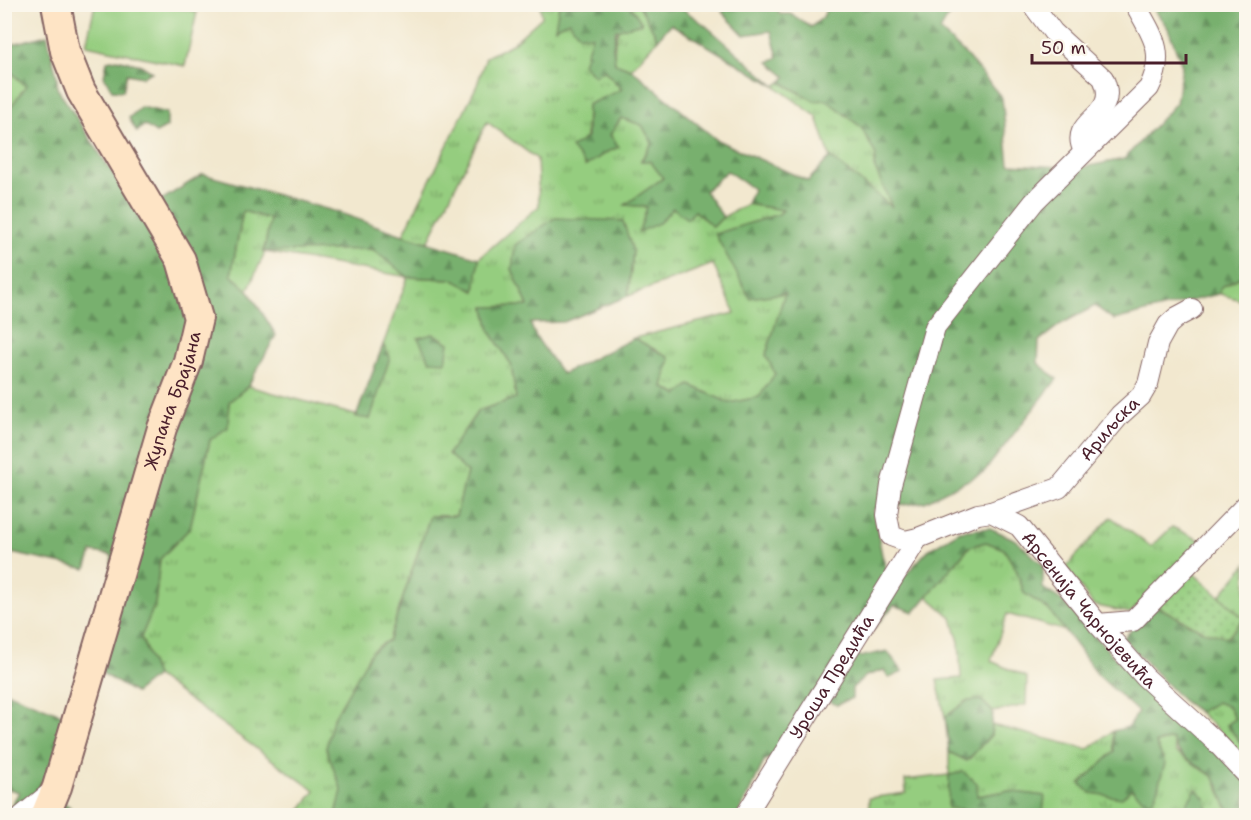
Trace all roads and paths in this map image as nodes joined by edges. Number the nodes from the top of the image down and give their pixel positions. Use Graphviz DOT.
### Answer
graph roads {
  1 [pos="56,4"];
  2 [pos="1032,4"];
  3 [pos="1135,4"];
  4 [pos="1083,151"];
  5 [pos="1192,309"];
  6 [pos="1246,505"];
  7 [pos="991,512"];
  8 [pos="918,538"];
  9 [pos="1098,624"];
  10 [pos="1246,774"];
  11 [pos="57,787"];
  12 [pos="22,816"];
  13 [pos="45,816"];
  14 [pos="745,816"];
  1 -- 11 [label="street, Жупана Брајана"];
  2 -- 4 [label="street"];
  3 -- 4 [label="street"];
  4 -- 8 [label="street"];
  5 -- 7 [label="street, Ариљска"];
  6 -- 9 [label="street"];
  7 -- 8 [label="street"];
  7 -- 9 [label="street, Арсенија Чарнојевића"];
  8 -- 14 [label="street, Уроша Предића"];
  9 -- 10 [label="street, Арсенија Чарнојевића"];
  11 -- 12 [label="street"];
  11 -- 13 [label="street, Жупана Брајана"];
}
